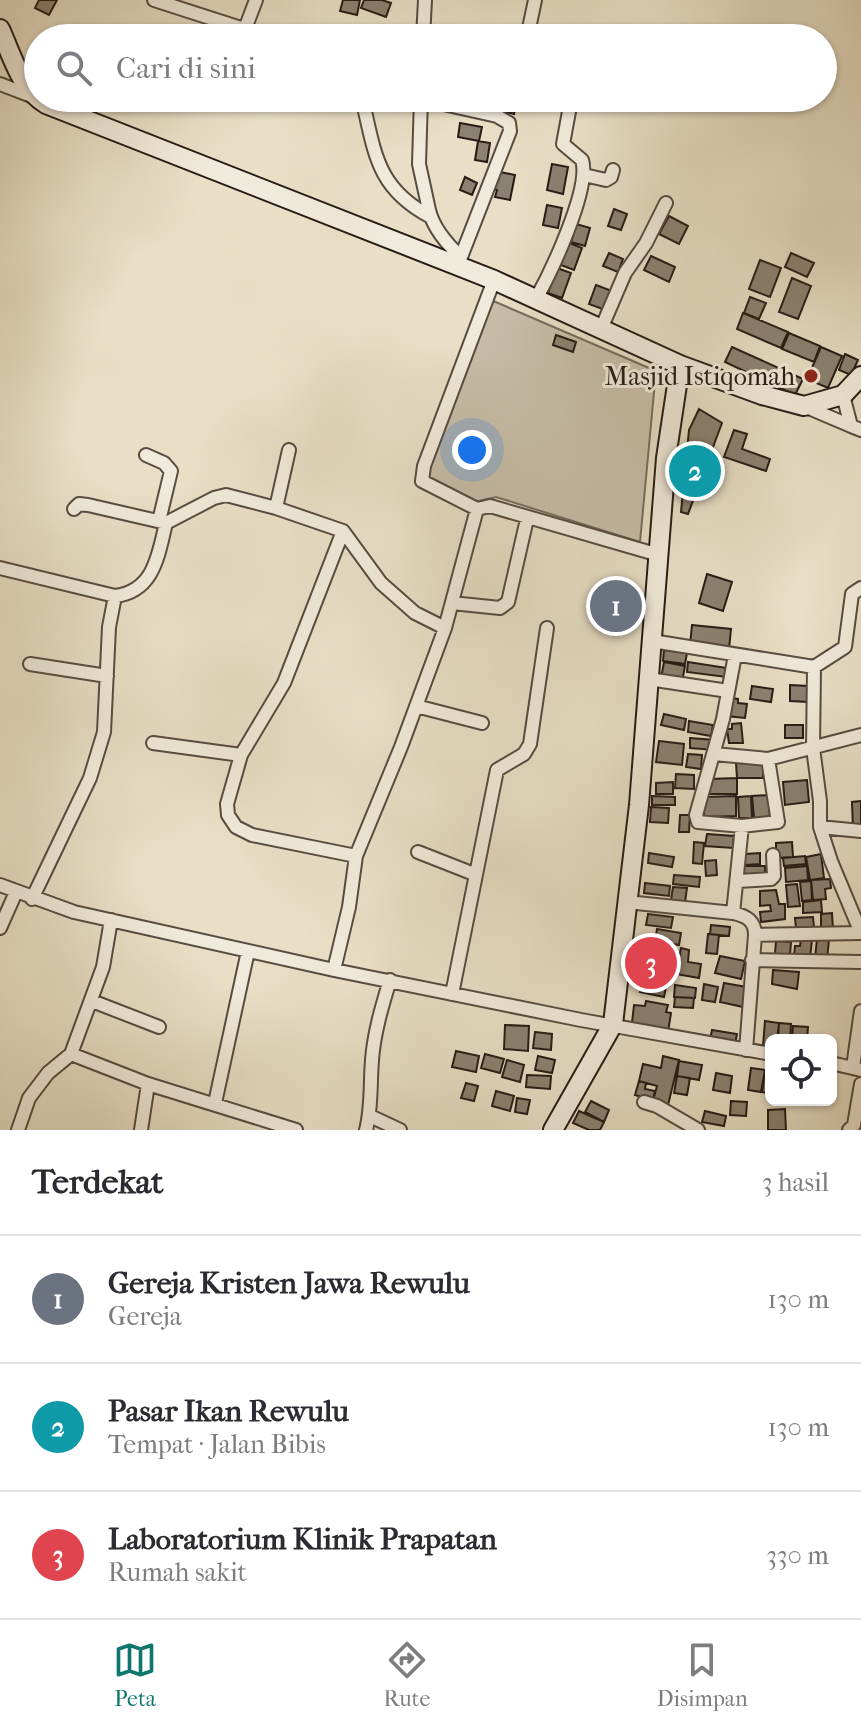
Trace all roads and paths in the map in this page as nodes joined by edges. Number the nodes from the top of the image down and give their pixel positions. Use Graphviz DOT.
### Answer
graph roads {
  1 [pos="154,0"];
  2 [pos="256,0"];
  3 [pos="425,0"];
  4 [pos="535,0"];
  5 [pos="229,24"];
  6 [pos="247,24"];
  7 [pos="424,24"];
  8 [pos="530,24"];
  9 [pos="0,29"];
  10 [pos="24,82"];
  11 [pos="0,84"];
  12 [pos="24,93"];
  13 [pos="66,112"];
  14 [pos="365,112"];
  15 [pos="421,112"];
  16 [pos="480,112"];
  17 [pos="569,112"];
  18 [pos="613,170"];
  19 [pos="584,175"];
  20 [pos="666,203"];
  21 [pos="431,217"];
  22 [pos="459,261"];
  23 [pos="494,280"];
  24 [pos="536,299"];
  25 [pos="601,329"];
  26 [pos="680,365"];
  27 [pos="861,376"];
  28 [pos="843,395"];
  29 [pos="804,406"];
  30 [pos="856,428"];
  31 [pos="289,450"];
  32 [pos="146,455"];
  33 [pos="276,508"];
  34 [pos="74,509"];
  35 [pos="477,509"];
  36 [pos="527,519"];
  37 [pos="163,522"];
  38 [pos="343,531"];
  39 [pos="659,555"];
  40 [pos="0,568"];
  41 [pos="860,586"];
  42 [pos="115,596"];
  43 [pos="452,603"];
  44 [pos="445,628"];
  45 [pos="547,628"];
  46 [pos="652,641"];
  47 [pos="735,655"];
  48 [pos="30,664"];
  49 [pos="814,667"];
  50 [pos="107,676"];
  51 [pos="649,679"];
  52 [pos="728,691"];
  53 [pos="416,706"];
  54 [pos="482,723"];
  55 [pos="861,735"];
  56 [pos="153,743"];
  57 [pos="813,748"];
  58 [pos="714,754"];
  59 [pos="241,755"];
  60 [pos="768,759"];
  61 [pos="742,826"];
  62 [pos="820,827"];
  63 [pos="861,831"];
  64 [pos="418,852"];
  65 [pos="773,855"];
  66 [pos="356,856"];
  67 [pos="474,874"];
  68 [pos="738,881"];
  69 [pos="0,885"];
  70 [pos="16,892"];
  71 [pos="32,899"];
  72 [pos="627,902"];
  73 [pos="733,913"];
  74 [pos="111,920"];
  75 [pos="0,928"];
  76 [pos="861,933"];
  77 [pos="755,935"];
  78 [pos="248,951"];
  79 [pos="752,960"];
  80 [pos="861,962"];
  81 [pos="334,970"];
  82 [pos="390,980"];
  83 [pos="452,994"];
  84 [pos="92,1001"];
  85 [pos="861,1011"];
  86 [pos="613,1024"];
  87 [pos="159,1027"];
  88 [pos="746,1050"];
  89 [pos="765,1053"];
  90 [pos="71,1054"];
  91 [pos="837,1064"];
  92 [pos="857,1068"];
  93 [pos="148,1084"];
  94 [pos="861,1084"];
  95 [pos="644,1102"];
  96 [pos="215,1103"];
  97 [pos="370,1116"];
  98 [pos="18,1130"];
  99 [pos="141,1130"];
  100 [pos="296,1130"];
  101 [pos="366,1130"];
  102 [pos="400,1130"];
  103 [pos="553,1130"];
  104 [pos="698,1130"];
  105 [pos="849,1130"];
  1 -- 5 [label="street"];
  2 -- 6 [label="street"];
  3 -- 7 [label="street"];
  4 -- 8 [label="street"];
  9 -- 10 [label="main road"];
  11 -- 12 [label="street"];
  13 -- 22 [label="main road"];
  14 -- 21 [label="street"];
  15 -- 21 [label="street"];
  16 -- 22 [label="street"];
  17 -- 19 [label="street"];
  18 -- 19 [label="street"];
  19 -- 24 [label="street"];
  20 -- 25 [label="street"];
  21 -- 22 [label="street"];
  22 -- 23 [label="main road"];
  23 -- 24 [label="main road"];
  23 -- 35 [label="street"];
  24 -- 25 [label="main road"];
  25 -- 26 [label="main road"];
  26 -- 29 [label="main road"];
  26 -- 39 [label="main road"];
  27 -- 28 [label="main road"];
  28 -- 29 [label="main road"];
  28 -- 30 [label="street"];
  29 -- 30 [label="street"];
  31 -- 33 [label="street"];
  32 -- 37 [label="street"];
  33 -- 37 [label="street"];
  33 -- 38 [label="street"];
  34 -- 37 [label="street"];
  35 -- 36 [label="street"];
  35 -- 43 [label="street"];
  36 -- 39 [label="street"];
  36 -- 43 [label="street"];
  37 -- 42 [label="street"];
  38 -- 44 [label="street"];
  38 -- 59 [label="street"];
  39 -- 46 [label="main road"];
  40 -- 42 [label="street"];
  41 -- 49 [label="street"];
  42 -- 50 [label="street"];
  43 -- 44 [label="street"];
  44 -- 53 [label="street"];
  45 -- 67 [label="street"];
  46 -- 47 [label="street"];
  46 -- 51 [label="main road"];
  47 -- 49 [label="street"];
  47 -- 52 [label="street"];
  48 -- 50 [label="street"];
  49 -- 57 [label="street"];
  50 -- 71 [label="street"];
  51 -- 52 [label="street"];
  51 -- 72 [label="main road"];
  52 -- 58 [label="street"];
  53 -- 54 [label="street"];
  53 -- 66 [label="street"];
  55 -- 57 [label="street"];
  56 -- 59 [label="street"];
  57 -- 60 [label="street"];
  57 -- 62 [label="street"];
  58 -- 60 [label="street"];
  58 -- 61 [label="street"];
  59 -- 66 [label="street"];
  60 -- 61 [label="street"];
  61 -- 68 [label="street"];
  62 -- 63 [label="street"];
  62 -- 76 [label="street"];
  64 -- 67 [label="street"];
  65 -- 68 [label="street"];
  66 -- 81 [label="street"];
  67 -- 83 [label="street"];
  68 -- 73 [label="street"];
  69 -- 70 [label="street"];
  70 -- 71 [label="street"];
  70 -- 75 [label="street"];
  71 -- 74 [label="street"];
  72 -- 73 [label="street"];
  72 -- 86 [label="main road"];
  73 -- 77 [label="street"];
  74 -- 78 [label="street"];
  74 -- 84 [label="street"];
  76 -- 77 [label="street"];
  77 -- 79 [label="street"];
  78 -- 81 [label="street"];
  78 -- 96 [label="street"];
  79 -- 80 [label="street"];
  79 -- 88 [label="street"];
  81 -- 82 [label="street"];
  82 -- 83 [label="street"];
  82 -- 97 [label="street"];
  83 -- 86 [label="street"];
  84 -- 87 [label="street"];
  84 -- 90 [label="street"];
  85 -- 92 [label="street"];
  86 -- 88 [label="street"];
  86 -- 103 [label="main road"];
  88 -- 89 [label="street"];
  90 -- 93 [label="street"];
  90 -- 98 [label="street"];
  91 -- 92 [label="street"];
  93 -- 96 [label="street"];
  93 -- 99 [label="street"];
  94 -- 105 [label="street"];
  95 -- 104 [label="street"];
  96 -- 100 [label="street"];
  97 -- 101 [label="street"];
  97 -- 102 [label="street"];
}
